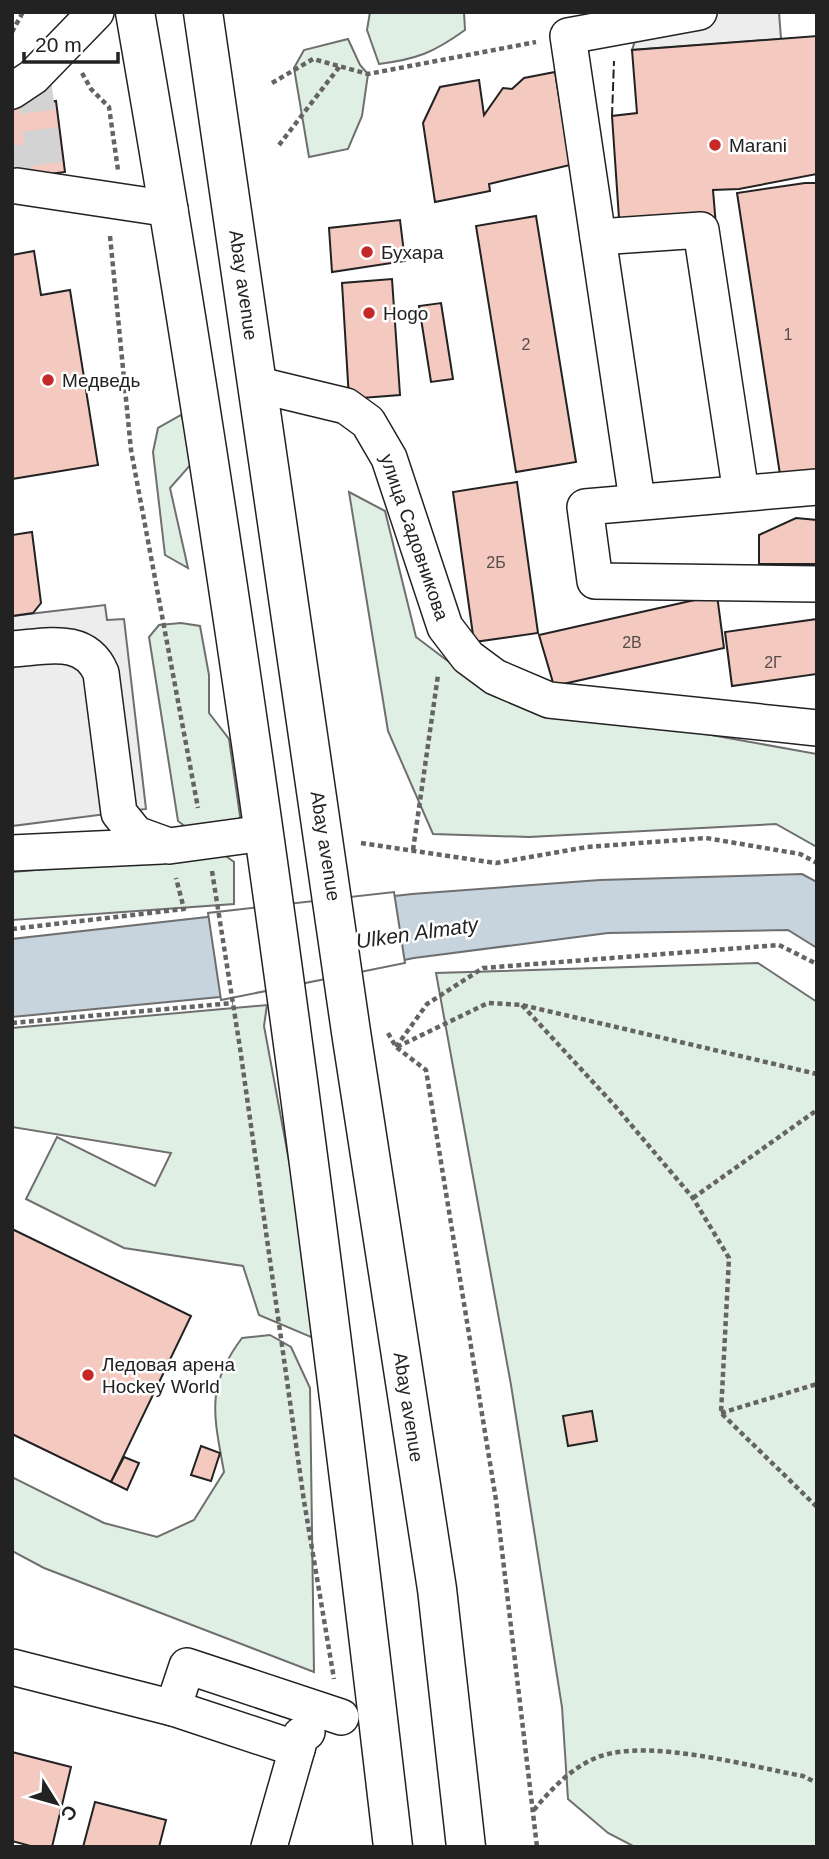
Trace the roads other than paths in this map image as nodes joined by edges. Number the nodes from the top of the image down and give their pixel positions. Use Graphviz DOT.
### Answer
graph roads {
  1 [pos="96,12"];
  2 [pos="135,12"];
  3 [pos="203,12"];
  4 [pos="699,12"];
  5 [pos="23,84"];
  6 [pos="17,186"];
  7 [pos="170,209"];
  8 [pos="597,237"];
  9 [pos="259,385"];
  10 [pos="817,487"];
  11 [pos="741,493"];
  12 [pos="637,500"];
  13 [pos="817,584"];
  14 [pos="12,649"];
  15 [pos="817,728"];
  16 [pos="264,833"];
  17 [pos="169,846"];
  18 [pos="12,853"];
  19 [pos="12,1667"];
  20 [pos="376,1701"];
  21 [pos="173,1708"];
  22 [pos="341,1717"];
  23 [pos="297,1749"];
  24 [pos="269,1847"];
  25 [pos="393,1847"];
  26 [pos="466,1847"];
  1 -- 5 [label="street"];
  2 -- 7 [label="main road"];
  3 -- 9 [label="main road, Abay avenue"];
  4 -- 8 [label="street"];
  6 -- 7 [label="street"];
  7 -- 16 [label="main road"];
  8 -- 11 [label="street"];
  8 -- 12 [label="street"];
  9 -- 15 [label="street, улица Садовникова"];
  9 -- 26 [label="main road, Abay avenue"];
  10 -- 11 [label="street"];
  11 -- 12 [label="street"];
  12 -- 13 [label="street"];
  14 -- 17 [label="street"];
  16 -- 17 [label="street"];
  16 -- 20 [label="main road"];
  17 -- 18 [label="street"];
  19 -- 21 [label="street"];
  20 -- 22 [label="street"];
  20 -- 25 [label="main road"];
  21 -- 22 [label="street"];
  21 -- 23 [label="street"];
  22 -- 23 [label="street"];
  23 -- 24 [label="street"];
}
